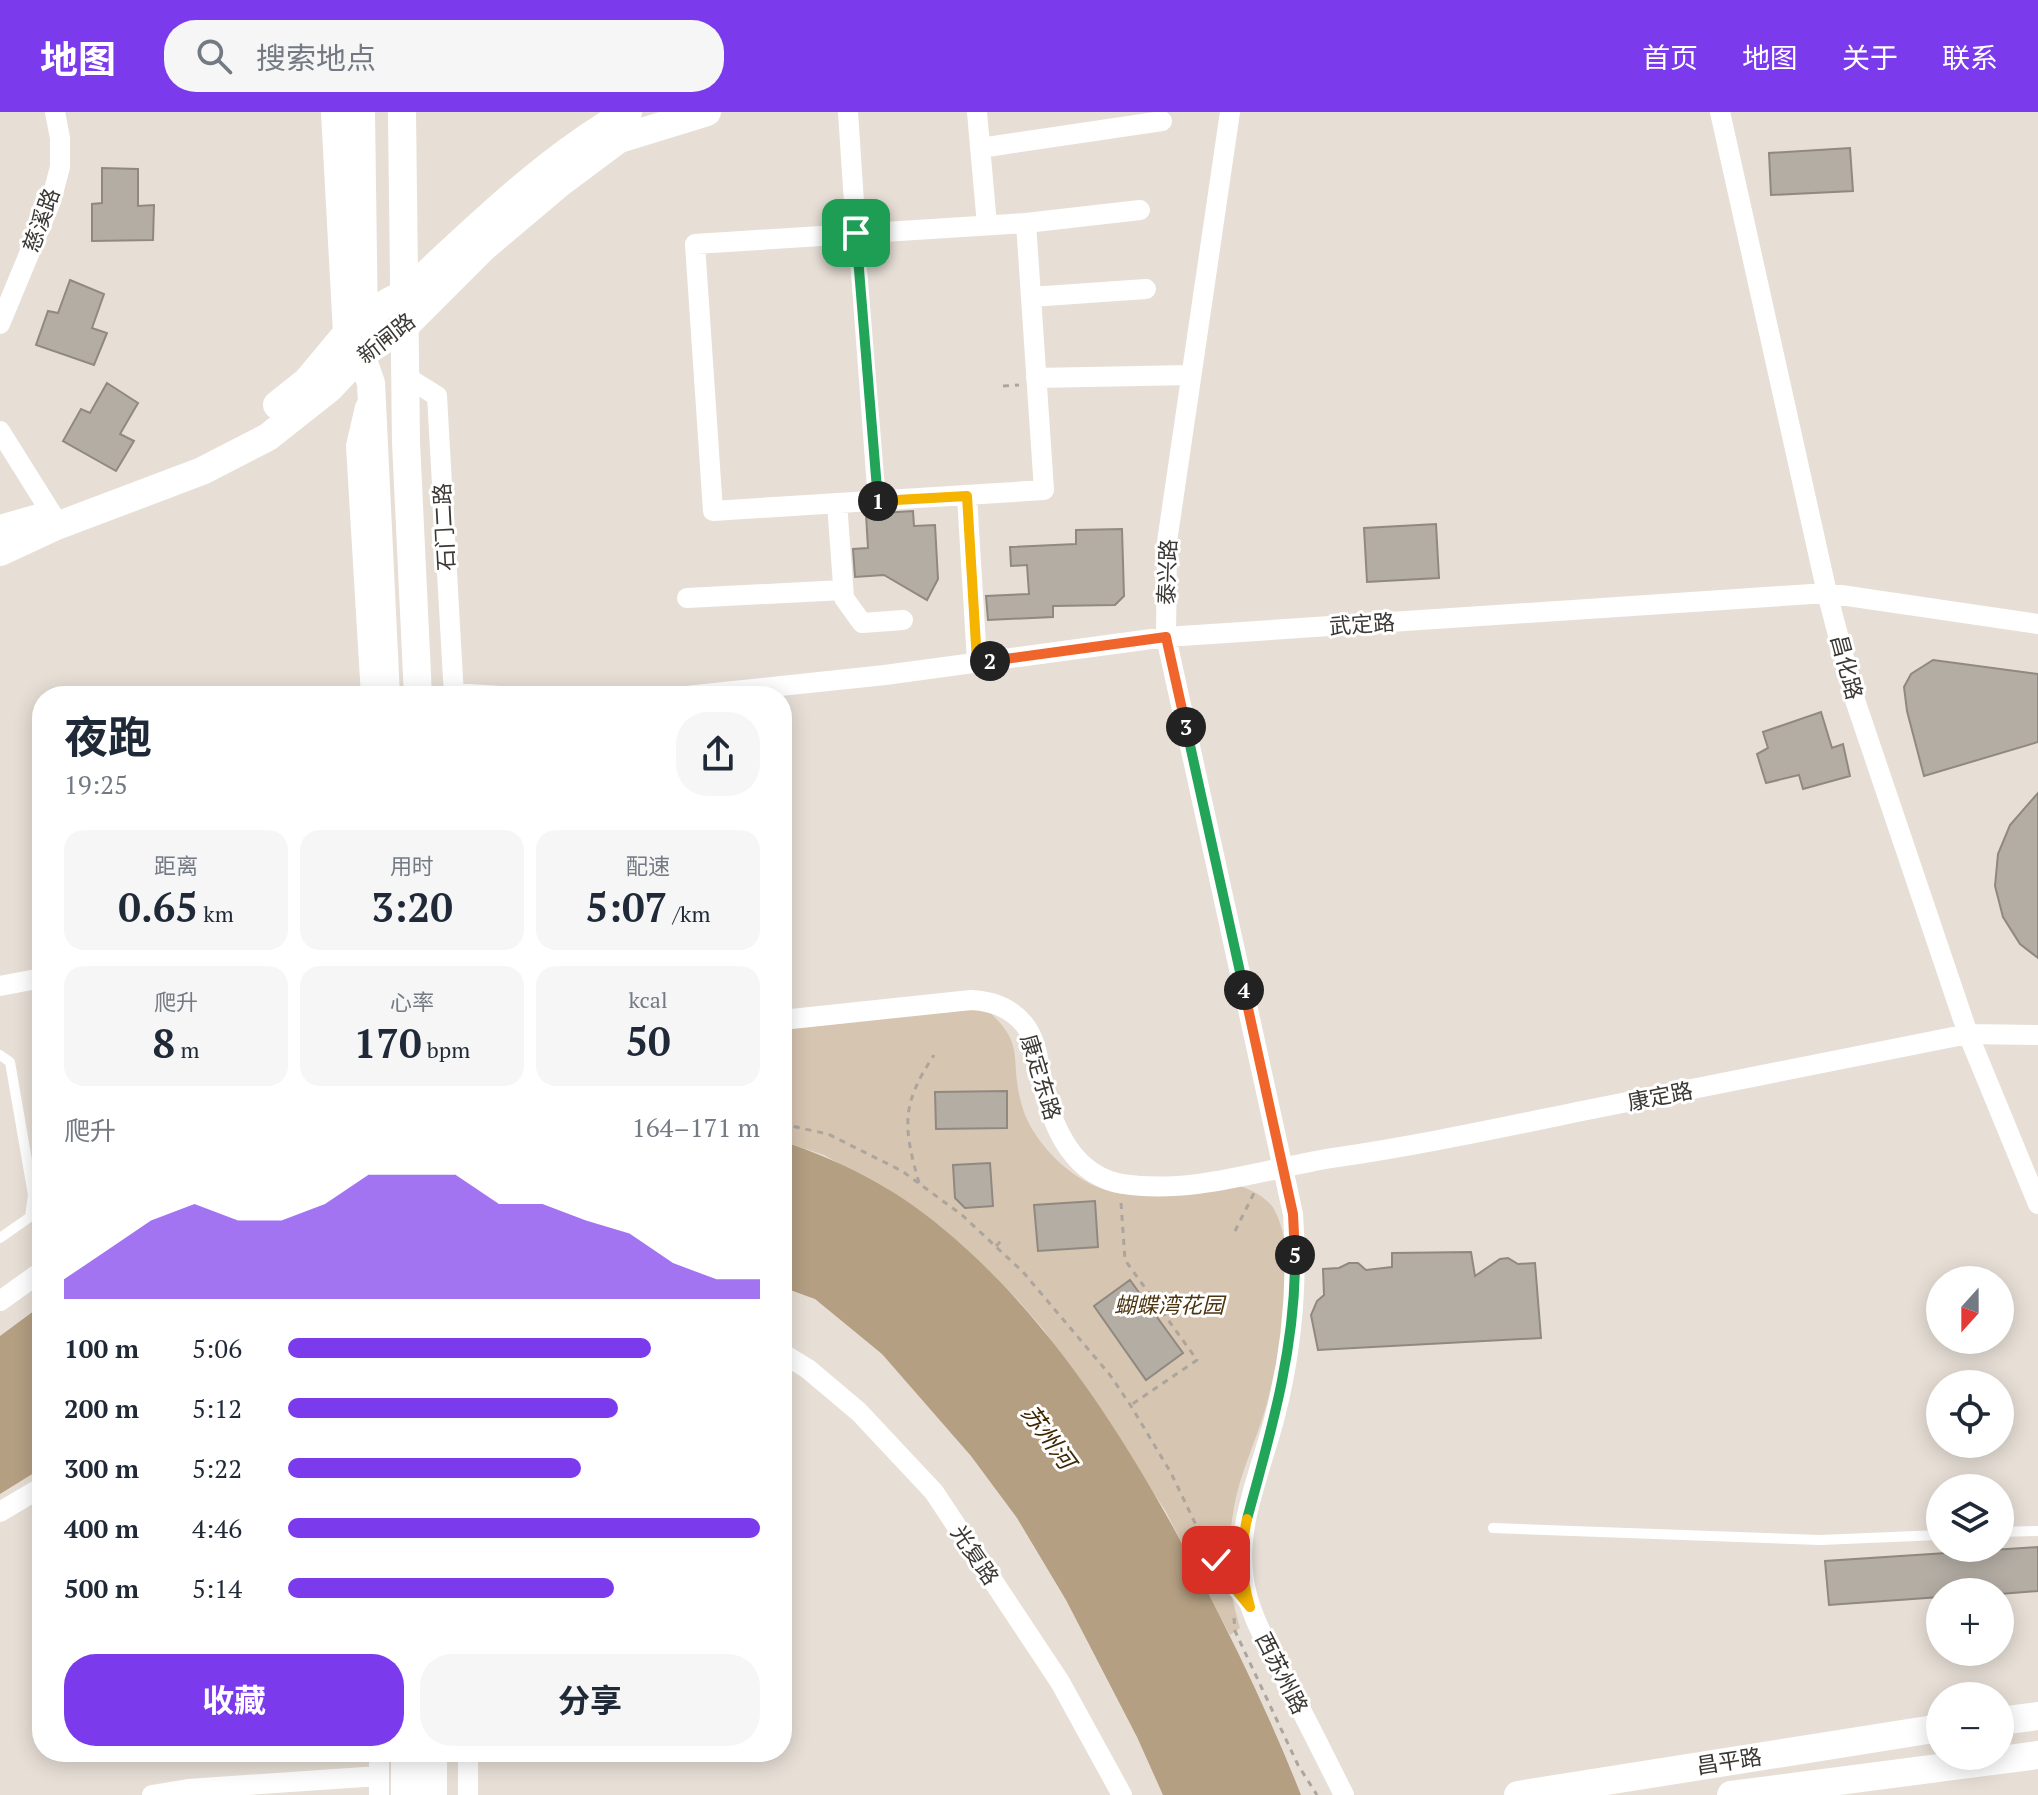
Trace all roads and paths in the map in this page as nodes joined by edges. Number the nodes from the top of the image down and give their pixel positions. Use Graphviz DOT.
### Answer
graph roads {
  1 [pos="55,112"];
  2 [pos="335,112"];
  3 [pos="361,112"];
  4 [pos="383,112"];
  5 [pos="402,112"];
  6 [pos="628,112"];
  7 [pos="707,112"];
  8 [pos="848,112"];
  9 [pos="977,112"];
  10 [pos="1230,112"];
  11 [pos="1720,112"];
  12 [pos="1162,121"];
  13 [pos="980,148"];
  14 [pos="1140,210"];
  15 [pos="1026,223"];
  16 [pos="987,225"];
  17 [pos="856,233"];
  18 [pos="1146,289"];
  19 [pos="1031,297"];
  20 [pos="373,321"];
  21 [pos="0,324"];
  22 [pos="406,325"];
  23 [pos="1191,375"];
  24 [pos="405,376"];
  25 [pos="1036,378"];
  26 [pos="371,383"];
  27 [pos="0,431"];
  28 [pos="967,496"];
  29 [pos="876,501"];
  30 [pos="837,503"];
  31 [pos="53,520"];
  32 [pos="0,529"];
  33 [pos="0,552"];
  34 [pos="843,590"];
  35 [pos="1827,593"];
  36 [pos="687,598"];
  37 [pos="903,620"];
  38 [pos="2038,624"];
  39 [pos="1166,637"];
  40 [pos="977,662"];
  41 [pos="370,686"];
  42 [pos="385,686"];
  43 [pos="418,686"];
  44 [pos="453,686"];
  45 [pos="781,686"];
  46 [pos="32,980"];
  47 [pos="0,986"];
  48 [pos="792,1019"];
  49 [pos="1968,1034"];
  50 [pos="2038,1035"];
  51 [pos="0,1055"];
  52 [pos="934,1055"];
  53 [pos="792,1126"];
  54 [pos="1284,1168"];
  55 [pos="919,1183"];
  56 [pos="1119,1183"];
  57 [pos="32,1189"];
  58 [pos="1254,1193"];
  59 [pos="32,1202"];
  60 [pos="2038,1204"];
  61 [pos="1235,1231"];
  62 [pos="0,1238"];
  63 [pos="1004,1238"];
  64 [pos="996,1246"];
  65 [pos="32,1278"];
  66 [pos="0,1301"];
  67 [pos="792,1359"];
  68 [pos="1131,1406"];
  69 [pos="32,1493"];
  70 [pos="0,1512"];
  71 [pos="1493,1528"];
  72 [pos="2038,1531"];
  73 [pos="2014,1532"];
  74 [pos="1926,1536"];
  75 [pos="1241,1606"];
  76 [pos="2038,1716"];
  77 [pos="2014,1719"];
  78 [pos="1926,1730"];
  79 [pos="2038,1755"];
  80 [pos="379,1762"];
  81 [pos="405,1762"];
  82 [pos="433,1762"];
  83 [pos="468,1762"];
  84 [pos="379,1786"];
  85 [pos="152,1795"];
  86 [pos="405,1795"];
  87 [pos="433,1795"];
  88 [pos="468,1795"];
  89 [pos="1122,1795"];
  90 [pos="1317,1795"];
  91 [pos="1344,1795"];
  92 [pos="1518,1795"];
  93 [pos="1731,1795"];
  1 -- 21 [label="street, 慈溪路"];
  2 -- 20 [label="main road"];
  3 -- 20 [label="main road"];
  4 -- 20 [label="main road"];
  5 -- 20 [label="main road"];
  6 -- 20 [label="main road, 新闸路"];
  7 -- 22 [label="main road, 新闸路"];
  8 -- 17 [label="street"];
  9 -- 13 [label="street"];
  10 -- 23 [label="street, 泰兴路"];
  11 -- 35 [label="street, 昌化路"];
  12 -- 13 [label="street"];
  13 -- 16 [label="street"];
  14 -- 15 [label="street"];
  15 -- 16 [label="street"];
  15 -- 19 [label="street"];
  16 -- 17 [label="street"];
  17 -- 29 [label="street"];
  17 -- 30 [label="street"];
  18 -- 19 [label="street"];
  19 -- 25 [label="street"];
  20 -- 22 [label="main road"];
  20 -- 22 [label="main road, 新闸路"];
  20 -- 26 [label="main road"];
  20 -- 31 [label="main road, 新闸路"];
  22 -- 24 [label="main road, 石门二路"];
  23 -- 25 [label="street"];
  23 -- 39 [label="street, 泰兴路"];
  24 -- 43 [label="main road, 石门二路"];
  24 -- 44 [label="street, 石门二路"];
  25 -- 28 [label="street"];
  26 -- 41 [label="street"];
  26 -- 42 [label="main road"];
  27 -- 31 [label="street"];
  28 -- 29 [label="street"];
  28 -- 40 [label="street"];
  29 -- 30 [label="street"];
  30 -- 34 [label="street"];
  31 -- 32 [label="main road, 新闸路"];
  31 -- 33 [label="main road, 新闸路"];
  34 -- 36 [label="street"];
  34 -- 37 [label="street"];
  35 -- 38 [label="street, 武定路"];
  35 -- 39 [label="street, 武定路"];
  35 -- 49 [label="street, 昌化路"];
  39 -- 40 [label="street, 武定路"];
  39 -- 54 [label="street, 泰兴路"];
  40 -- 45 [label="street, 武定路"];
  46 -- 47 [label="street"];
  48 -- 56 [label="street, 康定东路"];
  49 -- 50 [label="street, 康定路"];
  49 -- 54 [label="street, 康定路"];
  49 -- 60 [label="street, 昌化路"];
  51 -- 57 [label="lane"];
  52 -- 55 [label="path"];
  53 -- 55 [label="path"];
  54 -- 56 [label="street, 康定东路"];
  54 -- 75 [label="street, 西苏州路"];
  55 -- 64 [label="path"];
  56 -- 68 [label="path"];
  58 -- 61 [label="path"];
  59 -- 62 [label="lane"];
  63 -- 64 [label="path"];
  64 -- 68 [label="path"];
  65 -- 66 [label="street"];
  67 -- 89 [label="street, 光复路"];
  68 -- 75 [label="path"];
  69 -- 70 [label="street"];
  71 -- 74 [label="lane"];
  72 -- 73 [label="lane"];
  75 -- 90 [label="path"];
  75 -- 91 [label="street, 西苏州路"];
  76 -- 77 [label="main road"];
  78 -- 92 [label="main road, 昌平路"];
  79 -- 93 [label="main road, 昌平路"];
  80 -- 84 [label="street"];
  81 -- 86 [label="main road"];
  82 -- 87 [label="main road"];
  83 -- 88 [label="street"];
  84 -- 85 [label="street"];
}
